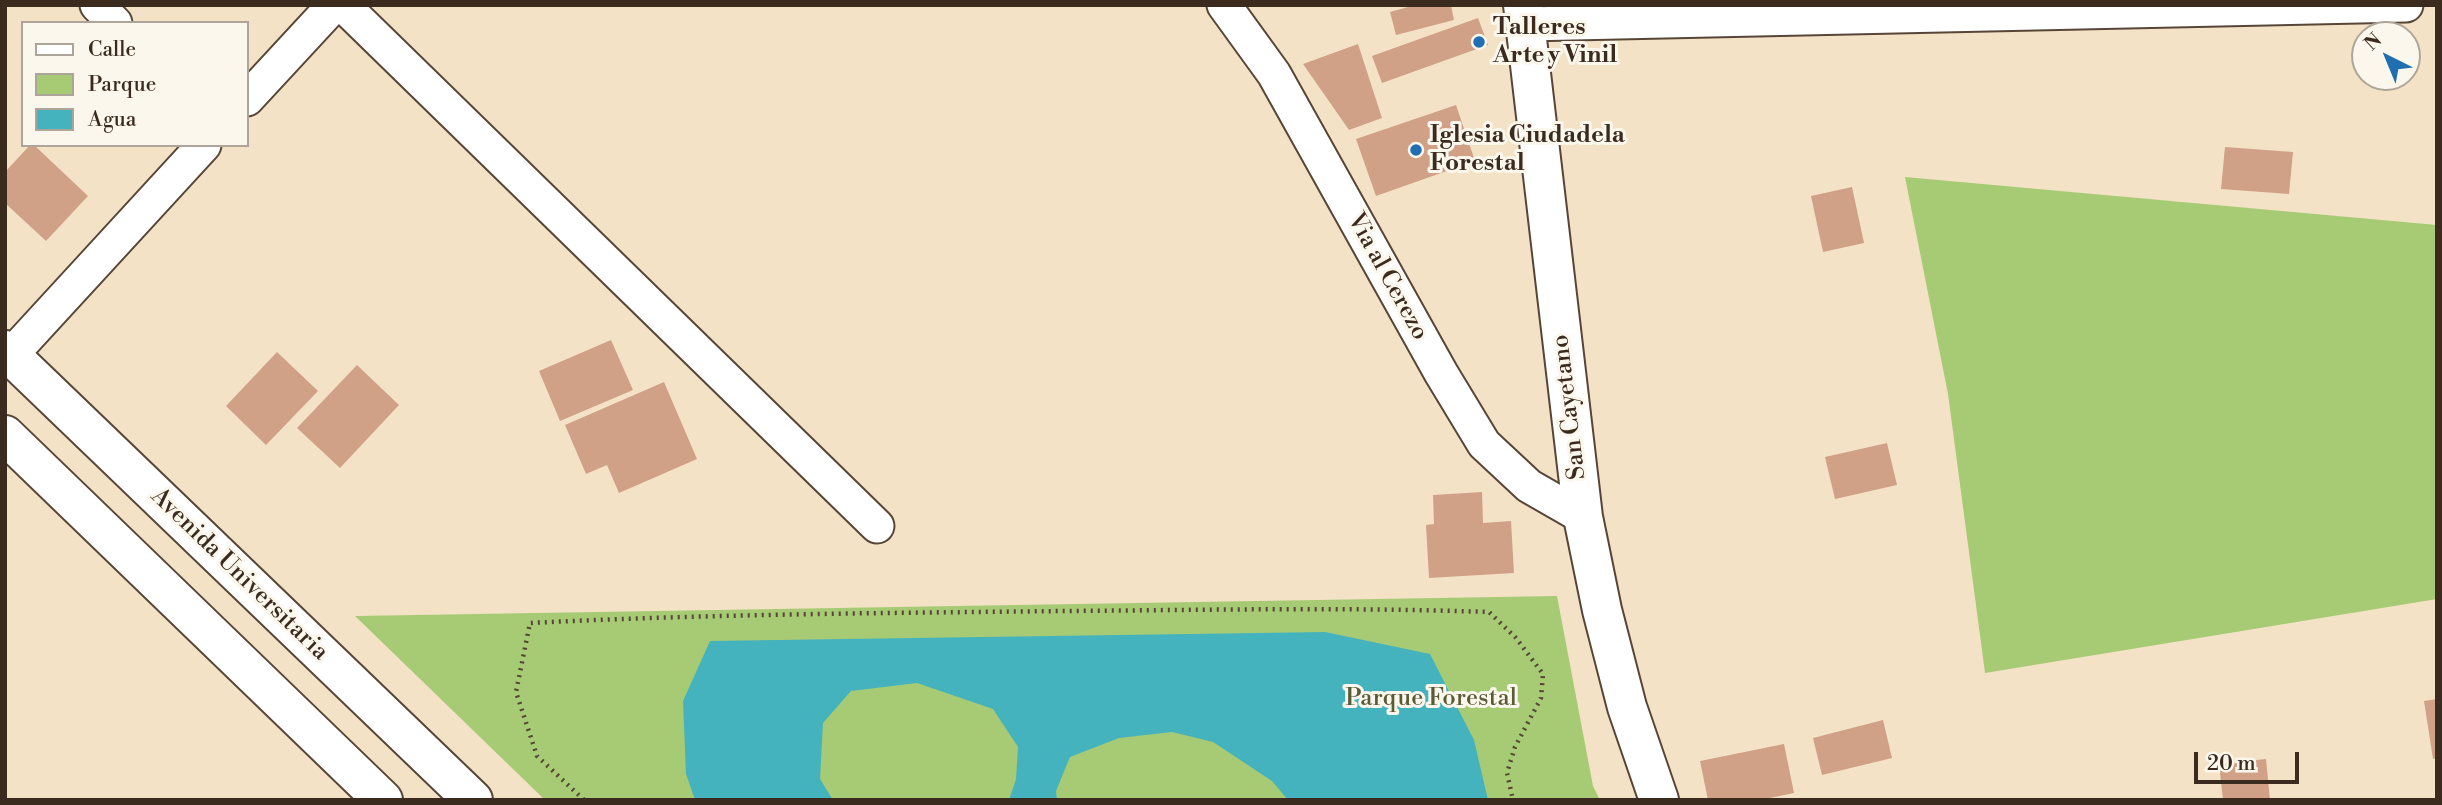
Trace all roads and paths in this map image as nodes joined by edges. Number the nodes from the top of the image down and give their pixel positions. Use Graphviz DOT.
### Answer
graph roads {
  1 [pos="97,5"];
  2 [pos="334,5"];
  3 [pos="343,5"];
  4 [pos="1224,5"];
  5 [pos="2406,5"];
  6 [pos="2341,6"];
  7 [pos="2103,9"];
  8 [pos="1847,10"];
  9 [pos="1525,15"];
  10 [pos="113,21"];
  11 [pos="248,98"];
  12 [pos="202,147"];
  13 [pos="8,352"];
  14 [pos="5,435"];
  15 [pos="1583,517"];
  16 [pos="877,526"];
  17 [pos="383,800"];
  18 [pos="473,800"];
  19 [pos="584,800"];
  20 [pos="1513,800"];
  21 [pos="1659,800"];
  1 -- 10 [label="street"];
  2 -- 11 [label="street"];
  3 -- 16 [label="street"];
  4 -- 15 [label="street, Via al Cerezo"];
  5 -- 6 [label="street"];
  6 -- 7 [label="street"];
  7 -- 8 [label="street"];
  8 -- 9 [label="street"];
  9 -- 15 [label="main road, San Cayetano"];
  12 -- 13 [label="street"];
  13 -- 18 [label="main road, Avenida Universitaria"];
  14 -- 17 [label="main road"];
  15 -- 21 [label="main road, San Cayetano"];
  19 -- 20 [label="path"];
}
